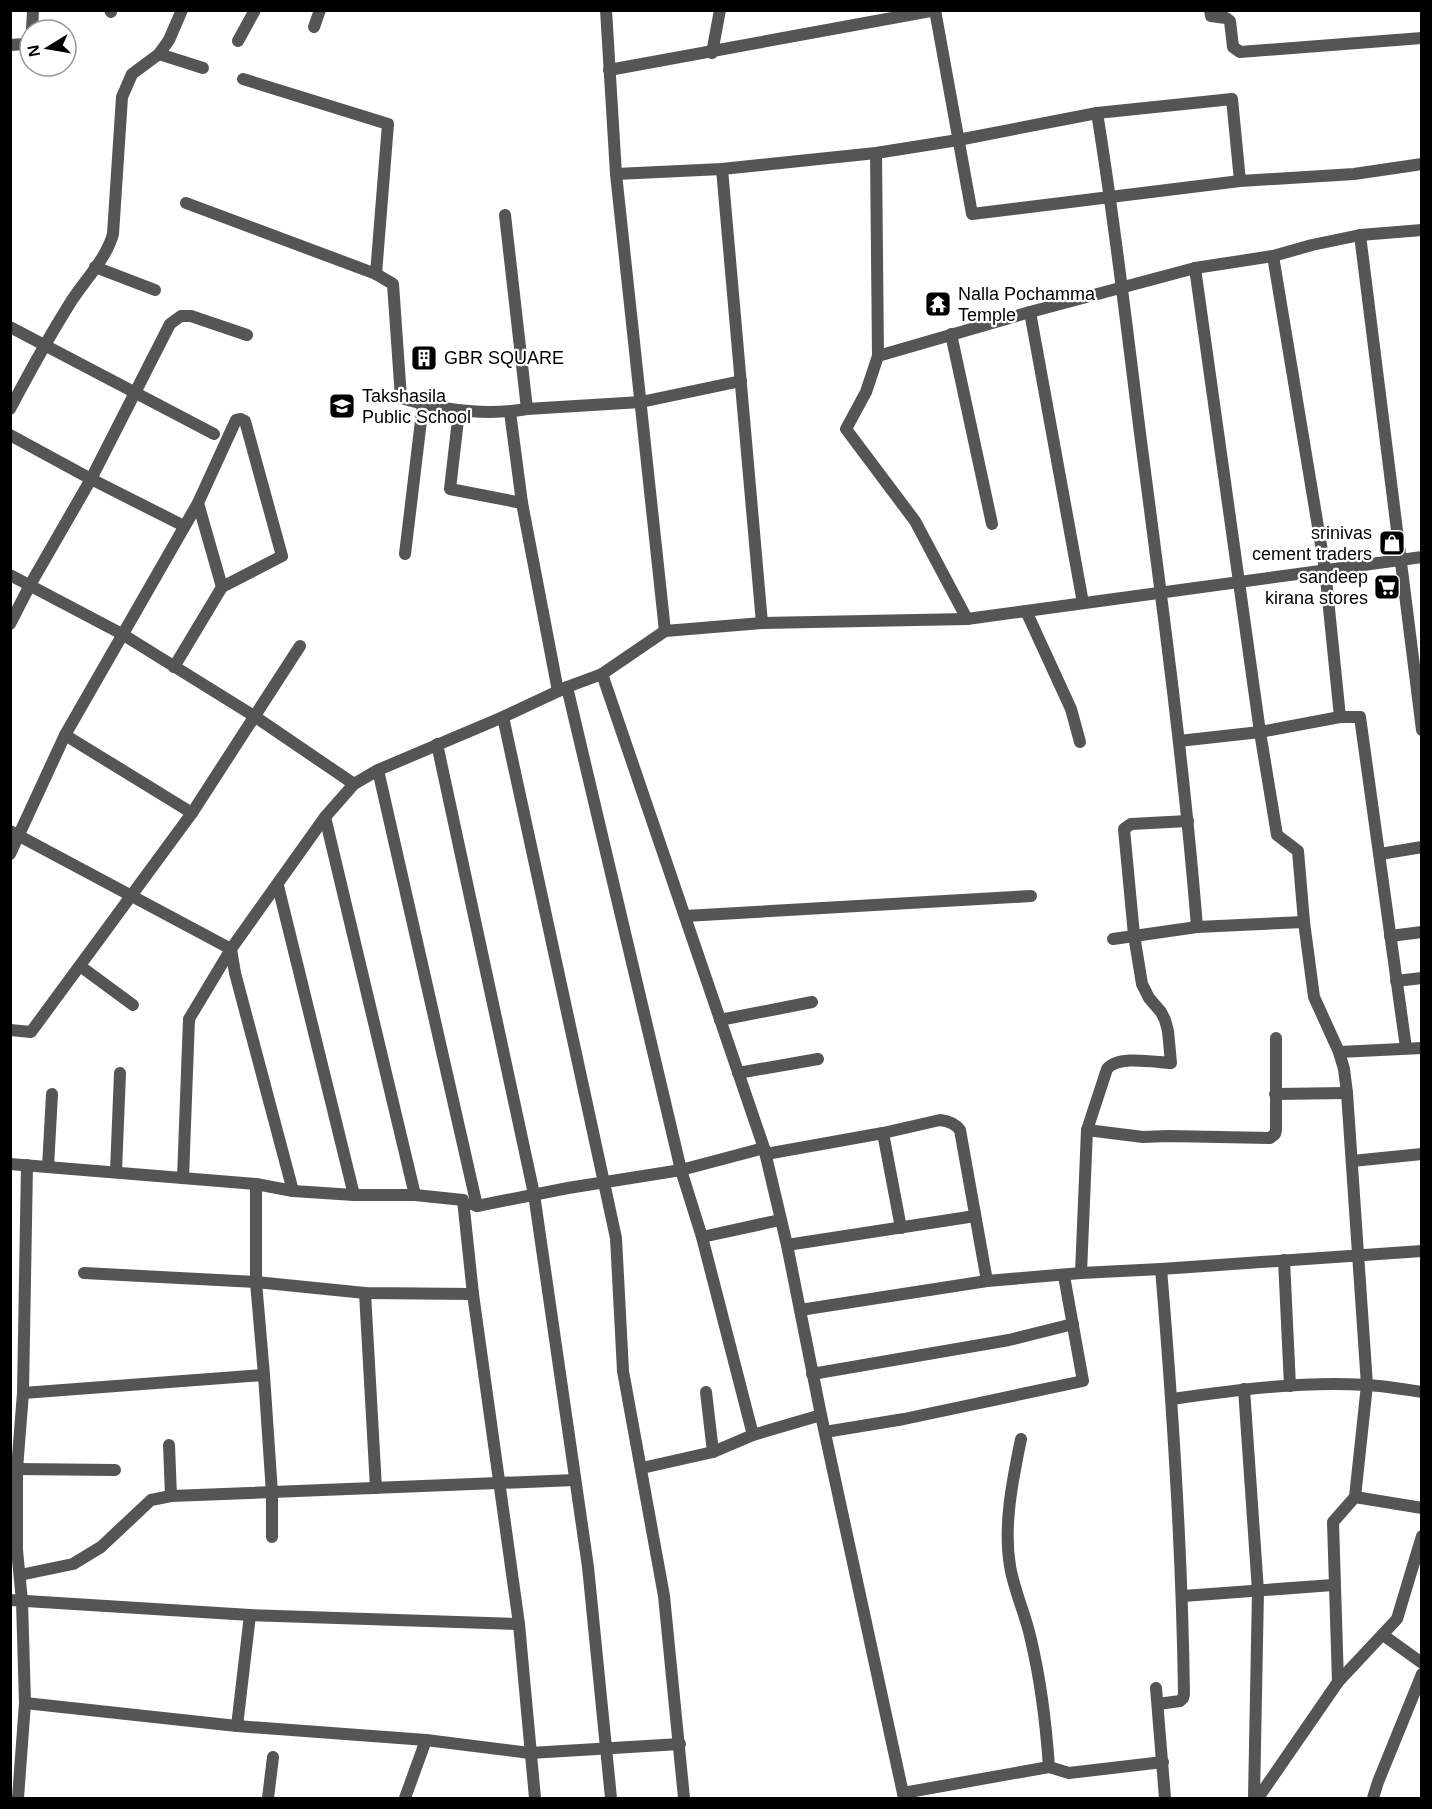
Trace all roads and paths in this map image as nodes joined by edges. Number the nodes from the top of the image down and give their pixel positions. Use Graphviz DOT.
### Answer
graph roads {
  1 [pos="182,10"];
  2 [pos="255,10"];
  3 [pos="320,10"];
  4 [pos="606,10"];
  5 [pos="720,10"];
  6 [pos="1210,10"];
  7 [pos="935,11"];
  8 [pos="314,27"];
  9 [pos="1422,38"];
  10 [pos="238,41"];
  11 [pos="712,53"];
  12 [pos="159,54"];
  13 [pos="203,68"];
  14 [pos="609,70"];
  15 [pos="243,80"];
  16 [pos="1097,113"];
  17 [pos="958,140"];
  18 [pos="876,153"];
  19 [pos="1422,164"];
  20 [pos="722,169"];
  21 [pos="616,174"];
  22 [pos="1240,181"];
  23 [pos="1111,196"];
  24 [pos="186,203"];
  25 [pos="505,215"];
  26 [pos="1422,230"];
  27 [pos="1360,235"];
  28 [pos="1273,256"];
  29 [pos="95,267"];
  30 [pos="1195,268"];
  31 [pos="376,274"];
  32 [pos="1122,289"];
  33 [pos="155,290"];
  34 [pos="1030,312"];
  35 [pos="10,327"];
  36 [pos="247,334"];
  37 [pos="951,334"];
  38 [pos="45,343"];
  39 [pos="878,356"];
  40 [pos="741,381"];
  41 [pos="134,393"];
  42 [pos="641,402"];
  43 [pos="423,404"];
  44 [pos="10,409"];
  45 [pos="527,409"];
  46 [pos="459,411"];
  47 [pos="510,412"];
  48 [pos="213,434"];
  49 [pos="10,435"];
  50 [pos="91,479"];
  51 [pos="522,503"];
  52 [pos="198,504"];
  53 [pos="992,524"];
  54 [pos="184,526"];
  55 [pos="405,554"];
  56 [pos="1422,557"];
  57 [pos="1399,560"];
  58 [pos="1325,569"];
  59 [pos="10,575"];
  60 [pos="1240,582"];
  61 [pos="30,585"];
  62 [pos="222,587"];
  63 [pos="1161,591"];
  64 [pos="1083,603"];
  65 [pos="1026,611"];
  66 [pos="967,619"];
  67 [pos="762,623"];
  68 [pos="10,624"];
  69 [pos="664,631"];
  70 [pos="122,634"];
  71 [pos="300,646"];
  72 [pos="174,667"];
  73 [pos="602,674"];
  74 [pos="563,689"];
  75 [pos="254,716"];
  76 [pos="503,717"];
  77 [pos="1340,717"];
  78 [pos="1422,730"];
  79 [pos="1260,732"];
  80 [pos="65,735"];
  81 [pos="1179,741"];
  82 [pos="1080,742"];
  83 [pos="438,744"];
  84 [pos="378,770"];
  85 [pos="354,784"];
  86 [pos="192,813"];
  87 [pos="325,817"];
  88 [pos="1188,821"];
  89 [pos="15,833"];
  90 [pos="1422,848"];
  91 [pos="10,854"];
  92 [pos="1380,854"];
  93 [pos="278,886"];
  94 [pos="132,896"];
  95 [pos="1031,896"];
  96 [pos="685,916"];
  97 [pos="1304,922"];
  98 [pos="1197,927"];
  99 [pos="1422,932"];
  100 [pos="1134,935"];
  101 [pos="1390,936"];
  102 [pos="1113,939"];
  103 [pos="231,949"];
  104 [pos="80,966"];
  105 [pos="1422,978"];
  106 [pos="1396,981"];
  107 [pos="812,1002"];
  108 [pos="133,1005"];
  109 [pos="720,1020"];
  110 [pos="10,1030"];
  111 [pos="1276,1038"];
  112 [pos="1406,1048"];
  113 [pos="1422,1048"];
  114 [pos="1339,1052"];
  115 [pos="818,1059"];
  116 [pos="120,1073"];
  117 [pos="738,1073"];
  118 [pos="1347,1093"];
  119 [pos="52,1094"];
  120 [pos="1275,1094"];
  121 [pos="1087,1130"];
  122 [pos="883,1133"];
  123 [pos="765,1151"];
  124 [pos="1422,1155"];
  125 [pos="1352,1161"];
  126 [pos="10,1164"];
  127 [pos="27,1165"];
  128 [pos="48,1167"];
  129 [pos="681,1170"];
  130 [pos="116,1172"];
  131 [pos="183,1178"];
  132 [pos="604,1182"];
  133 [pos="256,1184"];
  134 [pos="293,1191"];
  135 [pos="534,1194"];
  136 [pos="354,1195"];
  137 [pos="415,1195"];
  138 [pos="463,1200"];
  139 [pos="477,1206"];
  140 [pos="975,1216"];
  141 [pos="780,1220"];
  142 [pos="901,1228"];
  143 [pos="702,1236"];
  144 [pos="787,1245"];
  145 [pos="1422,1251"];
  146 [pos="1358,1255"];
  147 [pos="1284,1260"];
  148 [pos="1161,1269"];
  149 [pos="84,1273"];
  150 [pos="1081,1273"];
  151 [pos="1064,1276"];
  152 [pos="987,1281"];
  153 [pos="256,1282"];
  154 [pos="364,1293"];
  155 [pos="473,1294"];
  156 [pos="800,1310"];
  157 [pos="1073,1324"];
  158 [pos="812,1374"];
  159 [pos="264,1375"];
  160 [pos="1367,1385"];
  161 [pos="1290,1386"];
  162 [pos="1244,1389"];
  163 [pos="706,1392"];
  164 [pos="1422,1392"];
  165 [pos="23,1393"];
  166 [pos="1172,1398"];
  167 [pos="820,1415"];
  168 [pos="825,1432"];
  169 [pos="753,1435"];
  170 [pos="1021,1438"];
  171 [pos="169,1445"];
  172 [pos="713,1452"];
  173 [pos="642,1468"];
  174 [pos="17,1469"];
  175 [pos="115,1470"];
  176 [pos="575,1480"];
  177 [pos="499,1483"];
  178 [pos="376,1488"];
  179 [pos="272,1494"];
  180 [pos="171,1496"];
  181 [pos="1355,1497"];
  182 [pos="1422,1508"];
  183 [pos="1422,1536"];
  184 [pos="272,1537"];
  185 [pos="20,1575"];
  186 [pos="1333,1585"];
  187 [pos="1258,1591"];
  188 [pos="1182,1596"];
  189 [pos="16,1601"];
  190 [pos="250,1615"];
  191 [pos="519,1624"];
  192 [pos="1383,1635"];
  193 [pos="1422,1663"];
  194 [pos="1422,1674"];
  195 [pos="1338,1682"];
  196 [pos="1156,1688"];
  197 [pos="25,1703"];
  198 [pos="1158,1704"];
  199 [pos="237,1726"];
  200 [pos="426,1740"];
  201 [pos="680,1744"];
  202 [pos="606,1747"];
  203 [pos="530,1753"];
  204 [pos="273,1757"];
  205 [pos="1163,1761"];
  206 [pos="1049,1767"];
  207 [pos="904,1796"];
  208 [pos="18,1798"];
  209 [pos="268,1798"];
  210 [pos="405,1798"];
  211 [pos="535,1798"];
  212 [pos="611,1798"];
  213 [pos="684,1798"];
  214 [pos="1165,1798"];
  215 [pos="1254,1798"];
  216 [pos="1258,1798"];
  217 [pos="1374,1798"];
  1 -- 12 [label="street"];
  2 -- 10 [label="street"];
  3 -- 8 [label="street"];
  4 -- 14 [label="street"];
  5 -- 11 [label="street"];
  6 -- 9 [label="street"];
  7 -- 11 [label="street"];
  7 -- 17 [label="street"];
  11 -- 14 [label="street"];
  12 -- 13 [label="street"];
  12 -- 29 [label="street"];
  14 -- 21 [label="street"];
  15 -- 31 [label="street"];
  16 -- 17 [label="street"];
  16 -- 22 [label="street"];
  16 -- 23 [label="street"];
  17 -- 18 [label="street"];
  17 -- 23 [label="street"];
  18 -- 20 [label="street"];
  18 -- 39 [label="street"];
  19 -- 22 [label="street"];
  20 -- 21 [label="street"];
  20 -- 40 [label="street"];
  21 -- 42 [label="street"];
  22 -- 23 [label="street"];
  23 -- 32 [label="street"];
  24 -- 31 [label="street"];
  25 -- 45 [label="street"];
  26 -- 27 [label="street"];
  27 -- 28 [label="street"];
  27 -- 57 [label="street"];
  28 -- 30 [label="street"];
  28 -- 58 [label="street"];
  29 -- 33 [label="street"];
  29 -- 38 [label="street"];
  30 -- 32 [label="street"];
  30 -- 60 [label="street"];
  31 -- 43 [label="street"];
  32 -- 34 [label="street"];
  32 -- 63 [label="street"];
  34 -- 37 [label="street"];
  34 -- 64 [label="street"];
  35 -- 38 [label="street"];
  36 -- 41 [label="street"];
  37 -- 39 [label="street"];
  37 -- 53 [label="street"];
  38 -- 41 [label="street"];
  38 -- 44 [label="street"];
  39 -- 66 [label="street"];
  40 -- 42 [label="street"];
  40 -- 67 [label="street"];
  41 -- 48 [label="street"];
  41 -- 50 [label="street"];
  42 -- 45 [label="street"];
  42 -- 69 [label="street"];
  43 -- 46 [label="street"];
  43 -- 55 [label="street"];
  45 -- 47 [label="street"];
  46 -- 47 [label="street"];
  46 -- 51 [label="street"];
  47 -- 51 [label="street"];
  49 -- 50 [label="street"];
  50 -- 54 [label="street"];
  50 -- 61 [label="street"];
  51 -- 74 [label="street"];
  52 -- 54 [label="street"];
  52 -- 62 [label="street"];
  52 -- 62 [label="street"];
  54 -- 70 [label="street"];
  56 -- 57 [label="street"];
  57 -- 58 [label="street"];
  57 -- 78 [label="street"];
  58 -- 60 [label="street"];
  58 -- 77 [label="street"];
  59 -- 61 [label="street"];
  60 -- 63 [label="street"];
  60 -- 79 [label="street"];
  61 -- 68 [label="street"];
  61 -- 70 [label="street"];
  62 -- 72 [label="street"];
  63 -- 64 [label="street"];
  63 -- 81 [label="street"];
  64 -- 65 [label="street"];
  65 -- 66 [label="street"];
  65 -- 82 [label="street"];
  66 -- 67 [label="street"];
  67 -- 69 [label="street"];
  69 -- 73 [label="street"];
  70 -- 72 [label="street"];
  70 -- 80 [label="street"];
  71 -- 75 [label="street"];
  72 -- 75 [label="street"];
  73 -- 74 [label="street"];
  73 -- 96 [label="street"];
  74 -- 76 [label="street"];
  74 -- 129 [label="street"];
  75 -- 85 [label="street"];
  75 -- 86 [label="street"];
  76 -- 83 [label="street"];
  76 -- 132 [label="street"];
  77 -- 79 [label="street"];
  77 -- 92 [label="street"];
  79 -- 81 [label="street"];
  79 -- 97 [label="street"];
  80 -- 86 [label="street"];
  80 -- 89 [label="street"];
  81 -- 88 [label="street"];
  83 -- 84 [label="street"];
  83 -- 135 [label="street"];
  84 -- 85 [label="street"];
  84 -- 139 [label="street"];
  85 -- 87 [label="street"];
  86 -- 94 [label="street"];
  87 -- 93 [label="street"];
  87 -- 137 [label="street"];
  88 -- 98 [label="street"];
  88 -- 100 [label="street"];
  89 -- 91 [label="street"];
  89 -- 94 [label="street"];
  90 -- 92 [label="street"];
  92 -- 101 [label="street"];
  93 -- 103 [label="street"];
  93 -- 136 [label="street"];
  94 -- 103 [label="street"];
  94 -- 104 [label="street"];
  95 -- 96 [label="street"];
  96 -- 109 [label="street"];
  97 -- 98 [label="street"];
  97 -- 114 [label="street"];
  98 -- 100 [label="street"];
  99 -- 101 [label="street"];
  100 -- 102 [label="street"];
  100 -- 121 [label="street"];
  101 -- 106 [label="street"];
  103 -- 131 [label="street"];
  103 -- 134 [label="street"];
  104 -- 108 [label="street"];
  104 -- 110 [label="street"];
  105 -- 106 [label="street"];
  106 -- 112 [label="street"];
  107 -- 109 [label="street"];
  109 -- 117 [label="street"];
  111 -- 120 [label="street"];
  112 -- 113 [label="street"];
  112 -- 114 [label="street"];
  114 -- 118 [label="street"];
  115 -- 117 [label="street"];
  116 -- 130 [label="street"];
  117 -- 123 [label="street"];
  118 -- 120 [label="street"];
  118 -- 125 [label="street"];
  119 -- 128 [label="street"];
  120 -- 121 [label="street"];
  121 -- 150 [label="street"];
  122 -- 123 [label="street"];
  122 -- 140 [label="street"];
  122 -- 142 [label="street"];
  123 -- 129 [label="street"];
  123 -- 141 [label="street"];
  124 -- 125 [label="street"];
  125 -- 146 [label="street"];
  126 -- 127 [label="street"];
  127 -- 128 [label="street"];
  127 -- 165 [label="street"];
  128 -- 130 [label="street"];
  129 -- 132 [label="street"];
  129 -- 143 [label="street"];
  130 -- 131 [label="street"];
  131 -- 133 [label="street"];
  132 -- 135 [label="street"];
  132 -- 173 [label="street"];
  133 -- 134 [label="street"];
  133 -- 153 [label="street"];
  134 -- 136 [label="street"];
  135 -- 139 [label="street"];
  135 -- 176 [label="street"];
  136 -- 137 [label="street"];
  137 -- 138 [label="street"];
  138 -- 139 [label="street"];
  138 -- 155 [label="street"];
  140 -- 142 [label="street"];
  140 -- 152 [label="street"];
  141 -- 143 [label="street"];
  141 -- 144 [label="street"];
  142 -- 144 [label="street"];
  143 -- 169 [label="street"];
  144 -- 156 [label="street"];
  145 -- 146 [label="street"];
  146 -- 147 [label="street"];
  146 -- 160 [label="street"];
  147 -- 148 [label="street"];
  147 -- 161 [label="street"];
  148 -- 150 [label="street"];
  148 -- 166 [label="street"];
  149 -- 153 [label="street"];
  150 -- 151 [label="street"];
  151 -- 152 [label="street"];
  151 -- 157 [label="street"];
  152 -- 156 [label="street"];
  153 -- 154 [label="street"];
  153 -- 159 [label="street"];
  154 -- 155 [label="street"];
  154 -- 178 [label="street"];
  155 -- 177 [label="street"];
  156 -- 158 [label="street"];
  157 -- 158 [label="street"];
  157 -- 168 [label="street"];
  158 -- 167 [label="street"];
  159 -- 165 [label="street"];
  159 -- 179 [label="street"];
  160 -- 161 [label="street"];
  160 -- 164 [label="street"];
  160 -- 181 [label="street"];
  161 -- 162 [label="street"];
  162 -- 166 [label="street"];
  162 -- 187 [label="street"];
  163 -- 172 [label="street"];
  165 -- 174 [label="street"];
  166 -- 188 [label="street"];
  167 -- 168 [label="street"];
  167 -- 169 [label="street"];
  168 -- 207 [label="street"];
  169 -- 172 [label="street"];
  170 -- 206 [label="street"];
  171 -- 180 [label="street"];
  172 -- 173 [label="street"];
  173 -- 201 [label="street"];
  174 -- 175 [label="street"];
  174 -- 185 [label="street"];
  176 -- 177 [label="street"];
  176 -- 202 [label="street"];
  177 -- 178 [label="street"];
  177 -- 191 [label="street"];
  178 -- 179 [label="street"];
  179 -- 180 [label="street"];
  179 -- 184 [label="street"];
  180 -- 185 [label="street"];
  181 -- 182 [label="street"];
  181 -- 186 [label="street"];
  183 -- 192 [label="street"];
  185 -- 189 [label="street"];
  186 -- 187 [label="street"];
  186 -- 195 [label="street"];
  187 -- 188 [label="street"];
  187 -- 215 [label="street"];
  188 -- 198 [label="street"];
  189 -- 190 [label="street"];
  189 -- 197 [label="street"];
  190 -- 191 [label="street"];
  190 -- 199 [label="street"];
  191 -- 203 [label="street"];
  192 -- 193 [label="street"];
  192 -- 195 [label="street"];
  194 -- 217 [label="street"];
  195 -- 216 [label="street"];
  196 -- 198 [label="street"];
  197 -- 199 [label="street"];
  197 -- 208 [label="street"];
  198 -- 205 [label="street"];
  199 -- 200 [label="street"];
  200 -- 203 [label="street"];
  200 -- 210 [label="street"];
  201 -- 202 [label="street"];
  201 -- 213 [label="street"];
  202 -- 203 [label="street"];
  202 -- 212 [label="street"];
  203 -- 211 [label="street"];
  204 -- 209 [label="street"];
  205 -- 206 [label="street"];
  205 -- 214 [label="street"];
  206 -- 207 [label="street"];
}
